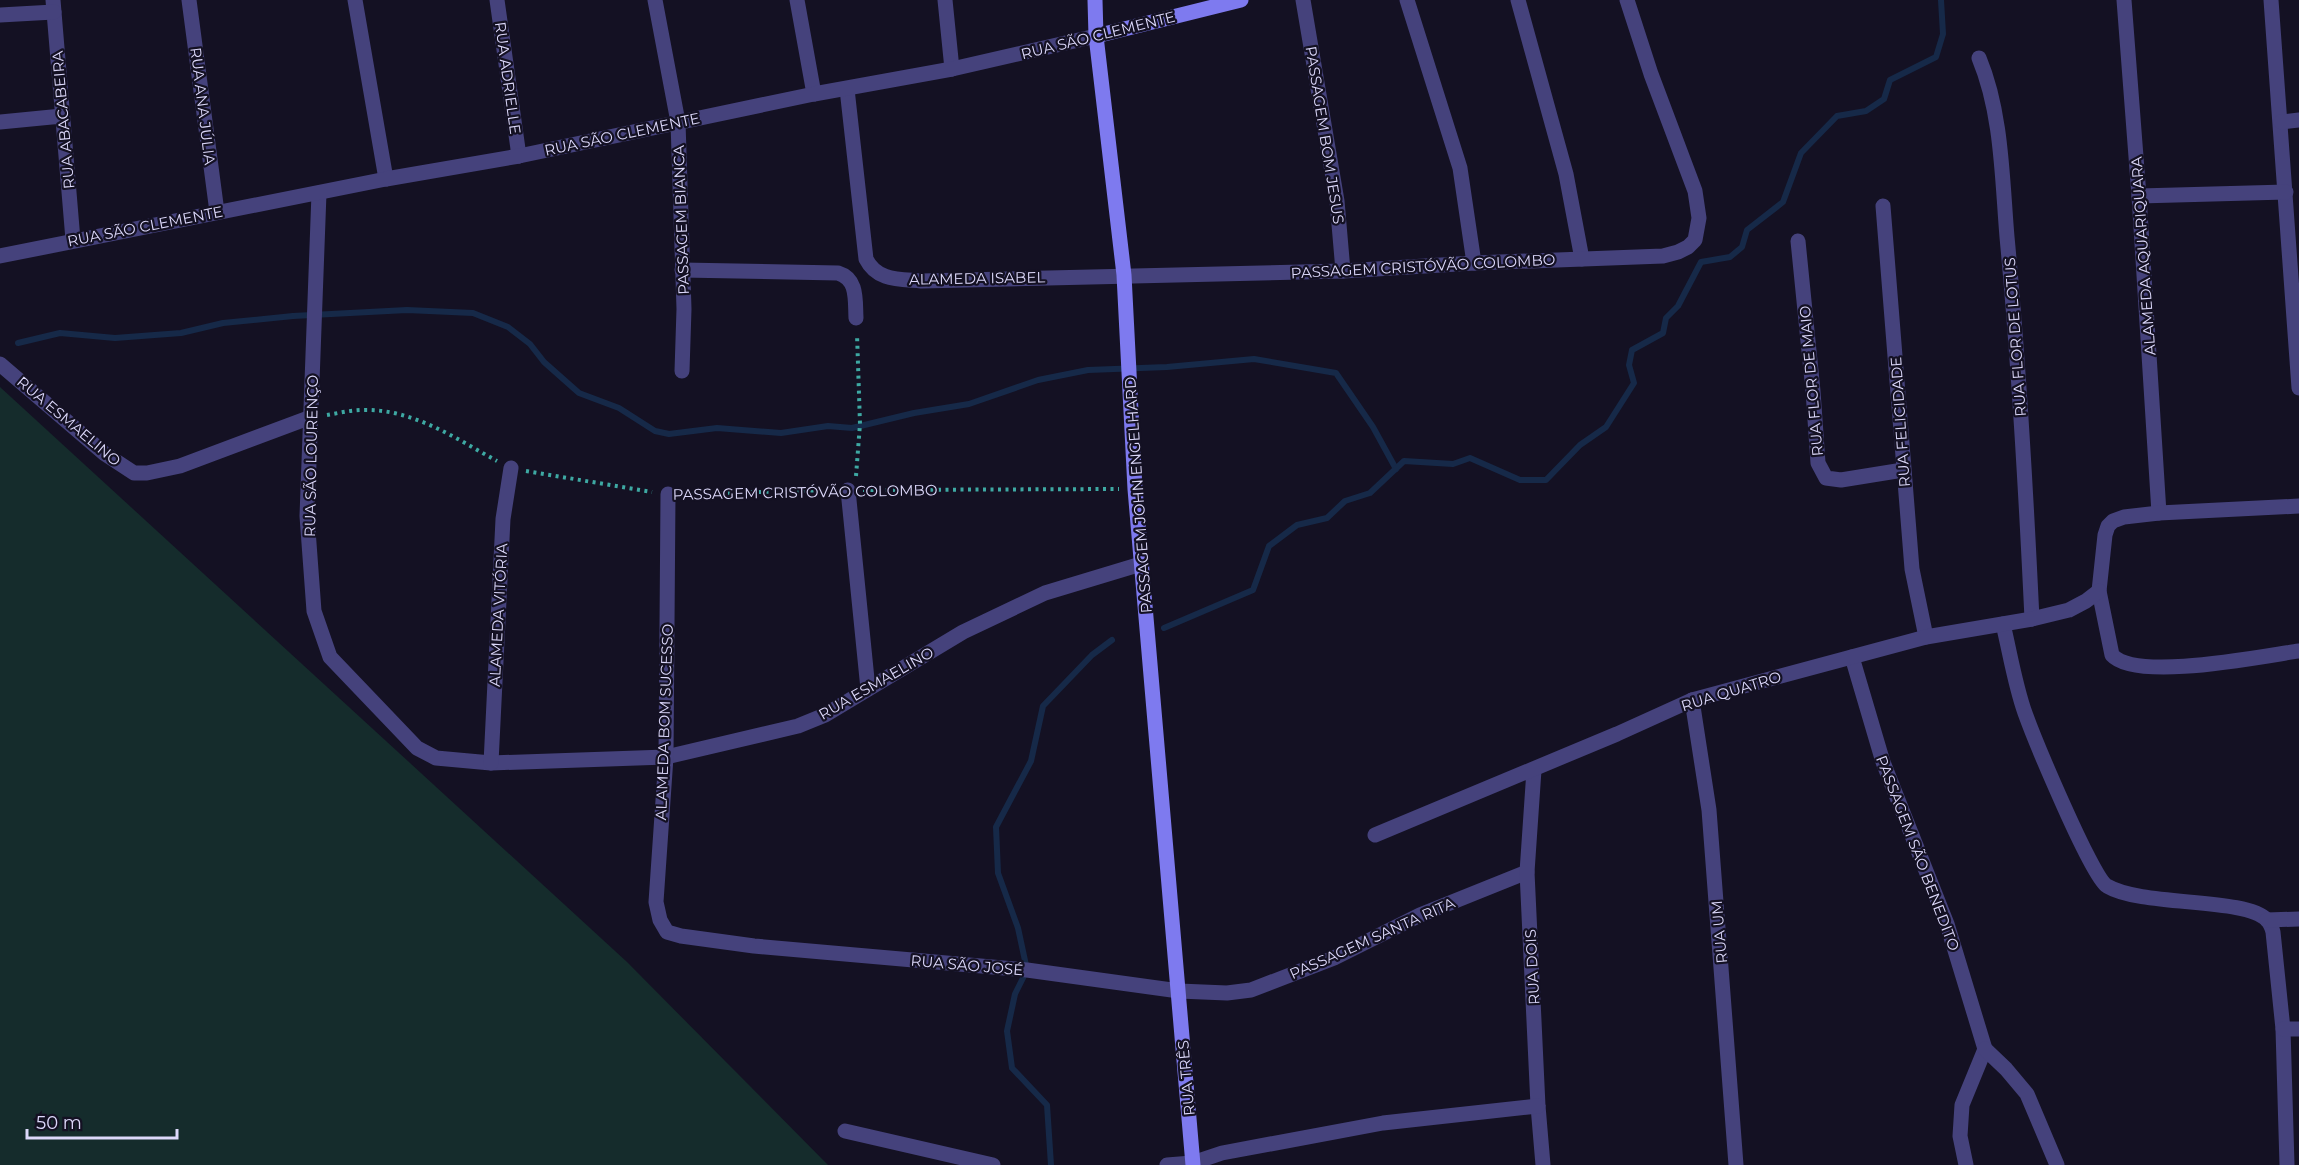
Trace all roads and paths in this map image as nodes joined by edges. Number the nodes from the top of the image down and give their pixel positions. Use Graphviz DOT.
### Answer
graph roads {
  1 [pos="189,0"];
  2 [pos="355,0"];
  3 [pos="497,0"];
  4 [pos="656,0"];
  5 [pos="797,0"];
  6 [pos="945,0"];
  7 [pos="1095,0"];
  8 [pos="1241,0"];
  9 [pos="1303,0"];
  10 [pos="1407,0"];
  11 [pos="1518,0"];
  12 [pos="1627,0"];
  13 [pos="2124,0"];
  14 [pos="2271,0"];
  15 [pos="54,6"];
  16 [pos="0,15"];
  17 [pos="1096,36"];
  18 [pos="1979,58"];
  19 [pos="952,69"];
  20 [pos="847,89"];
  21 [pos="814,94"];
  22 [pos="62,116"];
  23 [pos="2299,120"];
  24 [pos="0,122"];
  25 [pos="678,122"];
  26 [pos="2281,122"];
  27 [pos="519,156"];
  28 [pos="386,179"];
  29 [pos="2286,192"];
  30 [pos="319,193"];
  31 [pos="2139,196"];
  32 [pos="1883,206"];
  33 [pos="217,212"];
  34 [pos="73,240"];
  35 [pos="1798,241"];
  36 [pos="0,256"];
  37 [pos="1582,259"];
  38 [pos="1474,263"];
  39 [pos="682,270"];
  40 [pos="1343,271"];
  41 [pos="1124,275"];
  42 [pos="856,318"];
  43 [pos="0,364"];
  44 [pos="682,370"];
  45 [pos="2299,388"];
  46 [pos="311,417"];
  47 [pos="511,468"];
  48 [pos="1903,470"];
  49 [pos="1135,489"];
  50 [pos="851,490"];
  51 [pos="668,494"];
  52 [pos="2299,506"];
  53 [pos="2159,513"];
  54 [pos="1141,564"];
  55 [pos="2099,591"];
  56 [pos="2032,619"];
  57 [pos="2003,624"];
  58 [pos="1926,637"];
  59 [pos="2299,651"];
  60 [pos="1852,657"];
  61 [pos="868,689"];
  62 [pos="1692,700"];
  63 [pos="666,757"];
  64 [pos="491,763"];
  65 [pos="1534,770"];
  66 [pos="1376,835"];
  67 [pos="1527,872"];
  68 [pos="2299,919"];
  69 [pos="2267,920"];
  70 [pos="754,945"];
  71 [pos="1179,991"];
  72 [pos="2283,1029"];
  73 [pos="2299,1029"];
  74 [pos="1985,1049"];
  75 [pos="1538,1106"];
  76 [pos="845,1131"];
  77 [pos="1193,1164"];
  78 [pos="993,1165"];
  79 [pos="1167,1165"];
  80 [pos="1543,1165"];
  81 [pos="1736,1165"];
  82 [pos="1966,1165"];
  83 [pos="2057,1165"];
  84 [pos="2287,1165"];
  1 -- 33 [label="street, RUA ANA JÚLIA"];
  2 -- 28 [label="street"];
  3 -- 27 [label="street, RUA ADRIELLE"];
  4 -- 25 [label="street, PASSAGEM BIANCA"];
  5 -- 21 [label="street"];
  6 -- 19 [label="street"];
  7 -- 17 [label="main road, PASSAGEM JOHN ENGELHARD"];
  8 -- 17 [label="main road, RUA SÃO CLEMENTE"];
  9 -- 40 [label="street, PASSAGEM BOM JESUS"];
  10 -- 38 [label="street"];
  11 -- 37 [label="street"];
  12 -- 37 [label="street, PASSAGEM CRISTÓVÃO COLOMBO"];
  13 -- 31 [label="street, ALAMEDA AQUARIQUARA"];
  14 -- 26 [label="street"];
  15 -- 16 [label="street"];
  15 -- 22 [label="street, RUA ABACABEIRA"];
  17 -- 19 [label="street, RUA SÃO CLEMENTE"];
  17 -- 41 [label="main road, PASSAGEM JOHN ENGELHARD"];
  18 -- 56 [label="street, RUA FLOR DE LOTUS"];
  19 -- 20 [label="street, RUA SÃO CLEMENTE"];
  20 -- 21 [label="street, RUA SÃO CLEMENTE"];
  20 -- 41 [label="street, ALAMEDA ISABEL"];
  21 -- 25 [label="street, RUA SÃO CLEMENTE"];
  22 -- 24 [label="street"];
  22 -- 34 [label="street, RUA ABACABEIRA"];
  23 -- 26 [label="street"];
  25 -- 27 [label="street, RUA SÃO CLEMENTE"];
  25 -- 39 [label="street, PASSAGEM BIANCA"];
  26 -- 29 [label="street"];
  27 -- 28 [label="street, RUA SÃO CLEMENTE"];
  28 -- 30 [label="street, RUA SÃO CLEMENTE"];
  29 -- 31 [label="street"];
  29 -- 45 [label="street"];
  30 -- 33 [label="street, RUA SÃO CLEMENTE"];
  30 -- 46 [label="street, RUA SÃO LOURENÇO"];
  31 -- 53 [label="street, ALAMEDA AQUARIQUARA"];
  32 -- 48 [label="street, RUA FELICIDADE"];
  33 -- 34 [label="street, RUA SÃO CLEMENTE"];
  34 -- 36 [label="street, RUA SÃO CLEMENTE"];
  35 -- 48 [label="street, RUA FLOR DE MAIO"];
  37 -- 38 [label="street, PASSAGEM CRISTÓVÃO COLOMBO"];
  38 -- 40 [label="street, PASSAGEM CRISTÓVÃO COLOMBO"];
  39 -- 42 [label="street"];
  39 -- 44 [label="street, PASSAGEM BIANCA"];
  40 -- 41 [label="street, PASSAGEM CRISTÓVÃO COLOMBO"];
  41 -- 49 [label="main road, PASSAGEM JOHN ENGELHARD"];
  42 -- 50 [label="path"];
  43 -- 46 [label="street, RUA ESMAELINO"];
  46 -- 47 [label="path, PASSAGEM CRISTÓVÃO COLOMBO"];
  46 -- 64 [label="street, RUA SÃO LOURENÇO"];
  47 -- 51 [label="path, PASSAGEM CRISTÓVÃO COLOMBO"];
  47 -- 64 [label="street, ALAMEDA VITÓRIA"];
  48 -- 58 [label="street, RUA FELICIDADE"];
  49 -- 50 [label="path, PASSAGEM CRISTÓVÃO COLOMBO"];
  49 -- 54 [label="main road, PASSAGEM JOHN ENGELHARD"];
  50 -- 51 [label="path, PASSAGEM CRISTÓVÃO COLOMBO"];
  50 -- 61 [label="street"];
  51 -- 63 [label="street, ALAMEDA BOM SUCESSO"];
  52 -- 53 [label="street"];
  53 -- 55 [label="street"];
  54 -- 61 [label="street, RUA ESMAELINO"];
  54 -- 71 [label="main road, PASSAGEM JOHN ENGELHARD"];
  55 -- 56 [label="street, RUA QUATRO"];
  55 -- 59 [label="street"];
  56 -- 57 [label="street, RUA QUATRO"];
  57 -- 58 [label="street, RUA QUATRO"];
  57 -- 69 [label="street"];
  58 -- 60 [label="street, RUA QUATRO"];
  60 -- 62 [label="street, RUA QUATRO"];
  60 -- 74 [label="street, PASSAGEM SÃO BENEDITO"];
  61 -- 63 [label="street, RUA ESMAELINO"];
  62 -- 65 [label="street, RUA QUATRO"];
  62 -- 81 [label="street, RUA UM"];
  63 -- 64 [label="street, RUA ESMAELINO"];
  63 -- 70 [label="street, ALAMEDA BOM SUCESSO"];
  65 -- 66 [label="street, RUA QUATRO"];
  65 -- 67 [label="street, RUA DOIS"];
  67 -- 71 [label="street, PASSAGEM SANTA RITA"];
  67 -- 75 [label="street, RUA DOIS"];
  68 -- 69 [label="street"];
  69 -- 72 [label="street"];
  70 -- 71 [label="street, RUA SÃO JOSÉ"];
  71 -- 77 [label="main road, RUA TRÊS"];
  72 -- 73 [label="street"];
  72 -- 84 [label="street"];
  74 -- 82 [label="street"];
  74 -- 83 [label="street"];
  75 -- 77 [label="street"];
  75 -- 80 [label="street, RUA DOIS"];
  76 -- 78 [label="street"];
  77 -- 79 [label="street"];
}
